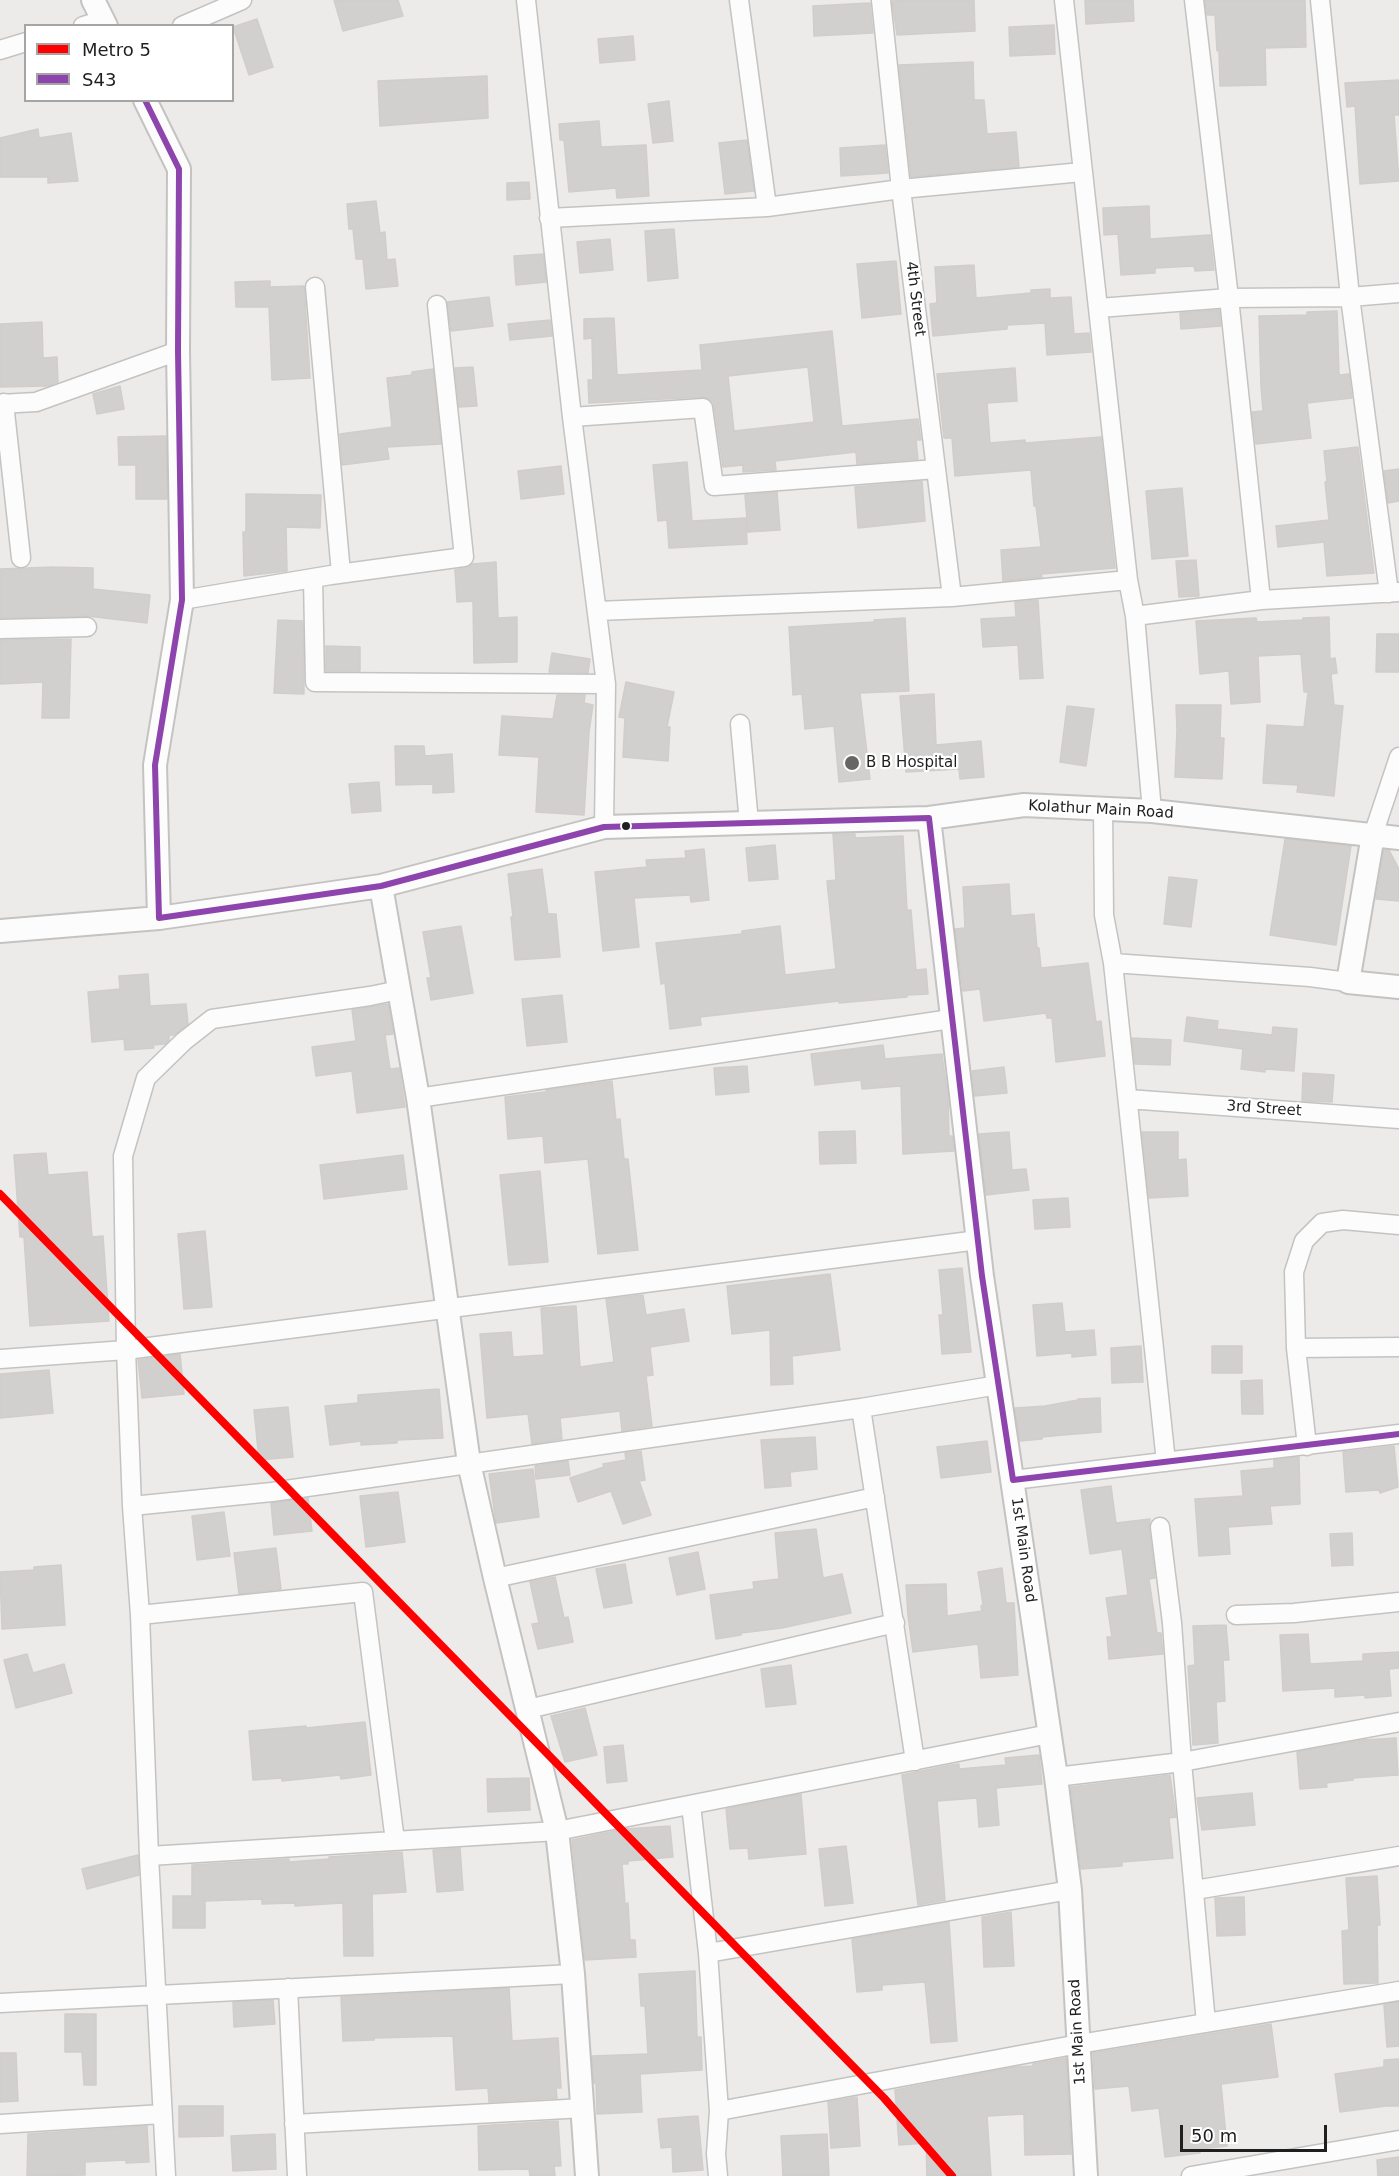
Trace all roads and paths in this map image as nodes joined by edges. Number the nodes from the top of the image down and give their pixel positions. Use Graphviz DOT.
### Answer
graph roads {
  1 [pos="242,0"];
  2 [pos="526,0"];
  3 [pos="739,0"];
  4 [pos="881,0"];
  5 [pos="1064,0"];
  6 [pos="1194,0"];
  7 [pos="1320,0"];
  8 [pos="187,24"];
  9 [pos="24,43"];
  10 [pos="0,50"];
  11 [pos="146,102"];
  12 [pos="1082,172"];
  13 [pos="901,189"];
  14 [pos="767,207"];
  15 [pos="549,218"];
  16 [pos="315,287"];
  17 [pos="1399,293"];
  18 [pos="1350,297"];
  19 [pos="1229,298"];
  20 [pos="436,305"];
  21 [pos="1099,308"];
  22 [pos="178,351"];
  23 [pos="2,403"];
  24 [pos="572,417"];
  25 [pos="936,469"];
  26 [pos="21,558"];
  27 [pos="341,573"];
  28 [pos="313,578"];
  29 [pos="1128,580"];
  30 [pos="1394,593"];
  31 [pos="952,597"];
  32 [pos="182,600"];
  33 [pos="1261,600"];
  34 [pos="597,611"];
  35 [pos="1135,616"];
  36 [pos="87,627"];
  37 [pos="0,629"];
  38 [pos="606,684"];
  39 [pos="740,724"];
  40 [pos="1399,757"];
  41 [pos="1103,809"];
  42 [pos="1152,811"];
  43 [pos="929,818"];
  44 [pos="749,823"];
  45 [pos="604,827"];
  46 [pos="1373,835"];
  47 [pos="1399,838"];
  48 [pos="381,886"];
  49 [pos="159,918"];
  50 [pos="0,931"];
  51 [pos="1113,963"];
  52 [pos="1348,982"];
  53 [pos="1399,987"];
  54 [pos="399,990"];
  55 [pos="951,1019"];
  56 [pos="418,1098"];
  57 [pos="1128,1099"];
  58 [pos="1399,1119"];
  59 [pos="1399,1225"];
  60 [pos="978,1240"];
  61 [pos="446,1307"];
  62 [pos="1399,1347"];
  63 [pos="1296,1348"];
  64 [pos="126,1350"];
  65 [pos="0,1359"];
  66 [pos="998,1385"];
  67 [pos="861,1408"];
  68 [pos="1399,1434"];
  69 [pos="1307,1446"];
  70 [pos="1166,1462"];
  71 [pos="469,1463"];
  72 [pos="1013,1480"];
  73 [pos="875,1497"];
  74 [pos="132,1506"];
  75 [pos="1160,1527"];
  76 [pos="495,1578"];
  77 [pos="1399,1602"];
  78 [pos="140,1615"];
  79 [pos="1236,1615"];
  80 [pos="895,1623"];
  81 [pos="528,1710"];
  82 [pos="1399,1722"];
  83 [pos="1049,1734"];
  84 [pos="915,1761"];
  85 [pos="1182,1762"];
  86 [pos="1056,1777"];
  87 [pos="691,1805"];
  88 [pos="557,1831"];
  89 [pos="395,1841"];
  90 [pos="1399,1856"];
  91 [pos="149,1857"];
  92 [pos="1070,1890"];
  93 [pos="1195,1890"];
  94 [pos="708,1953"];
  95 [pos="573,1974"];
  96 [pos="288,1988"];
  97 [pos="1399,1991"];
  98 [pos="157,1995"];
  99 [pos="0,2003"];
  100 [pos="1206,2023"];
  101 [pos="1079,2043"];
  102 [pos="584,2108"];
  103 [pos="719,2111"];
  104 [pos="162,2114"];
  105 [pos="0,2124"];
  106 [pos="294,2124"];
  107 [pos="1399,2140"];
  108 [pos="166,2176"];
  109 [pos="297,2176"];
  110 [pos="587,2176"];
  111 [pos="718,2176"];
  112 [pos="1086,2176"];
  113 [pos="1191,2176"];
  1 -- 8 [label="street"];
  2 -- 15 [label="street"];
  3 -- 14 [label="street"];
  4 -- 13 [label="street, 4th Street"];
  5 -- 12 [label="street"];
  6 -- 19 [label="street"];
  7 -- 18 [label="street"];
  9 -- 10 [label="street"];
  11 -- 22 [label="street"];
  12 -- 13 [label="street"];
  12 -- 21 [label="street"];
  13 -- 14 [label="street"];
  13 -- 25 [label="street, 4th Street"];
  14 -- 15 [label="street"];
  15 -- 24 [label="street"];
  16 -- 27 [label="street"];
  17 -- 18 [label="street"];
  18 -- 19 [label="street"];
  18 -- 30 [label="street"];
  19 -- 21 [label="street"];
  19 -- 33 [label="street"];
  20 -- 27 [label="street"];
  21 -- 29 [label="street"];
  22 -- 23 [label="street"];
  22 -- 32 [label="street"];
  23 -- 26 [label="street"];
  24 -- 25 [label="street"];
  24 -- 34 [label="street"];
  25 -- 31 [label="street, 4th Street"];
  27 -- 28 [label="street"];
  28 -- 32 [label="street"];
  28 -- 38 [label="street"];
  29 -- 31 [label="street"];
  29 -- 35 [label="street"];
  30 -- 33 [label="street"];
  31 -- 34 [label="street"];
  32 -- 49 [label="street"];
  33 -- 35 [label="street"];
  34 -- 38 [label="street"];
  35 -- 42 [label="street"];
  36 -- 37 [label="street"];
  38 -- 45 [label="street"];
  39 -- 44 [label="street"];
  40 -- 46 [label="street"];
  41 -- 42 [label="street, Kolathur Main Road"];
  41 -- 43 [label="street, Kolathur Main Road"];
  41 -- 51 [label="street"];
  42 -- 46 [label="street, Kolathur Main Road"];
  43 -- 44 [label="street, Kolathur Main Road"];
  43 -- 55 [label="street, 1st Main Road"];
  44 -- 45 [label="street, Kolathur Main Road"];
  45 -- 48 [label="street, Kolathur Main Road"];
  46 -- 47 [label="street, Kolathur Main Road"];
  46 -- 52 [label="street"];
  48 -- 49 [label="street, Kolathur Main Road"];
  48 -- 54 [label="street"];
  49 -- 50 [label="street, Kolathur Main Road"];
  51 -- 52 [label="street"];
  51 -- 57 [label="street"];
  52 -- 53 [label="street"];
  54 -- 56 [label="street"];
  54 -- 64 [label="street"];
  55 -- 56 [label="street"];
  55 -- 60 [label="street, 1st Main Road"];
  56 -- 61 [label="street"];
  57 -- 58 [label="street, 3rd Street"];
  57 -- 70 [label="street"];
  59 -- 63 [label="street"];
  60 -- 61 [label="street"];
  60 -- 66 [label="street, 1st Main Road"];
  61 -- 64 [label="street"];
  61 -- 71 [label="street"];
  62 -- 63 [label="street"];
  63 -- 69 [label="street"];
  64 -- 65 [label="street"];
  64 -- 74 [label="street"];
  66 -- 67 [label="street"];
  66 -- 72 [label="street, 1st Main Road"];
  67 -- 71 [label="street"];
  67 -- 73 [label="street"];
  68 -- 69 [label="street"];
  69 -- 70 [label="street"];
  70 -- 72 [label="street"];
  71 -- 74 [label="street"];
  71 -- 76 [label="street"];
  72 -- 83 [label="street, 1st Main Road"];
  73 -- 76 [label="street"];
  73 -- 80 [label="street"];
  74 -- 78 [label="street"];
  75 -- 85 [label="street"];
  76 -- 81 [label="street"];
  77 -- 79 [label="street"];
  78 -- 89 [label="street"];
  78 -- 91 [label="street"];
  80 -- 81 [label="street"];
  80 -- 84 [label="street"];
  81 -- 88 [label="street"];
  82 -- 85 [label="street"];
  83 -- 84 [label="street"];
  83 -- 86 [label="street, 1st Main Road"];
  84 -- 87 [label="street"];
  85 -- 86 [label="street"];
  85 -- 93 [label="street"];
  86 -- 92 [label="street, 1st Main Road"];
  87 -- 88 [label="street"];
  87 -- 94 [label="street"];
  88 -- 89 [label="street"];
  88 -- 95 [label="street"];
  89 -- 91 [label="street"];
  90 -- 93 [label="street"];
  91 -- 98 [label="street"];
  92 -- 94 [label="street"];
  92 -- 101 [label="street, 1st Main Road"];
  93 -- 100 [label="street"];
  94 -- 103 [label="street"];
  95 -- 96 [label="street"];
  95 -- 102 [label="street"];
  96 -- 98 [label="street"];
  96 -- 106 [label="street"];
  97 -- 100 [label="street"];
  98 -- 99 [label="street"];
  98 -- 104 [label="street"];
  100 -- 101 [label="street"];
  101 -- 103 [label="street"];
  101 -- 112 [label="street, 1st Main Road"];
  102 -- 106 [label="street"];
  102 -- 110 [label="street"];
  103 -- 111 [label="street"];
  104 -- 105 [label="street"];
  104 -- 108 [label="street"];
  106 -- 109 [label="street"];
  107 -- 113 [label="street"];
}
